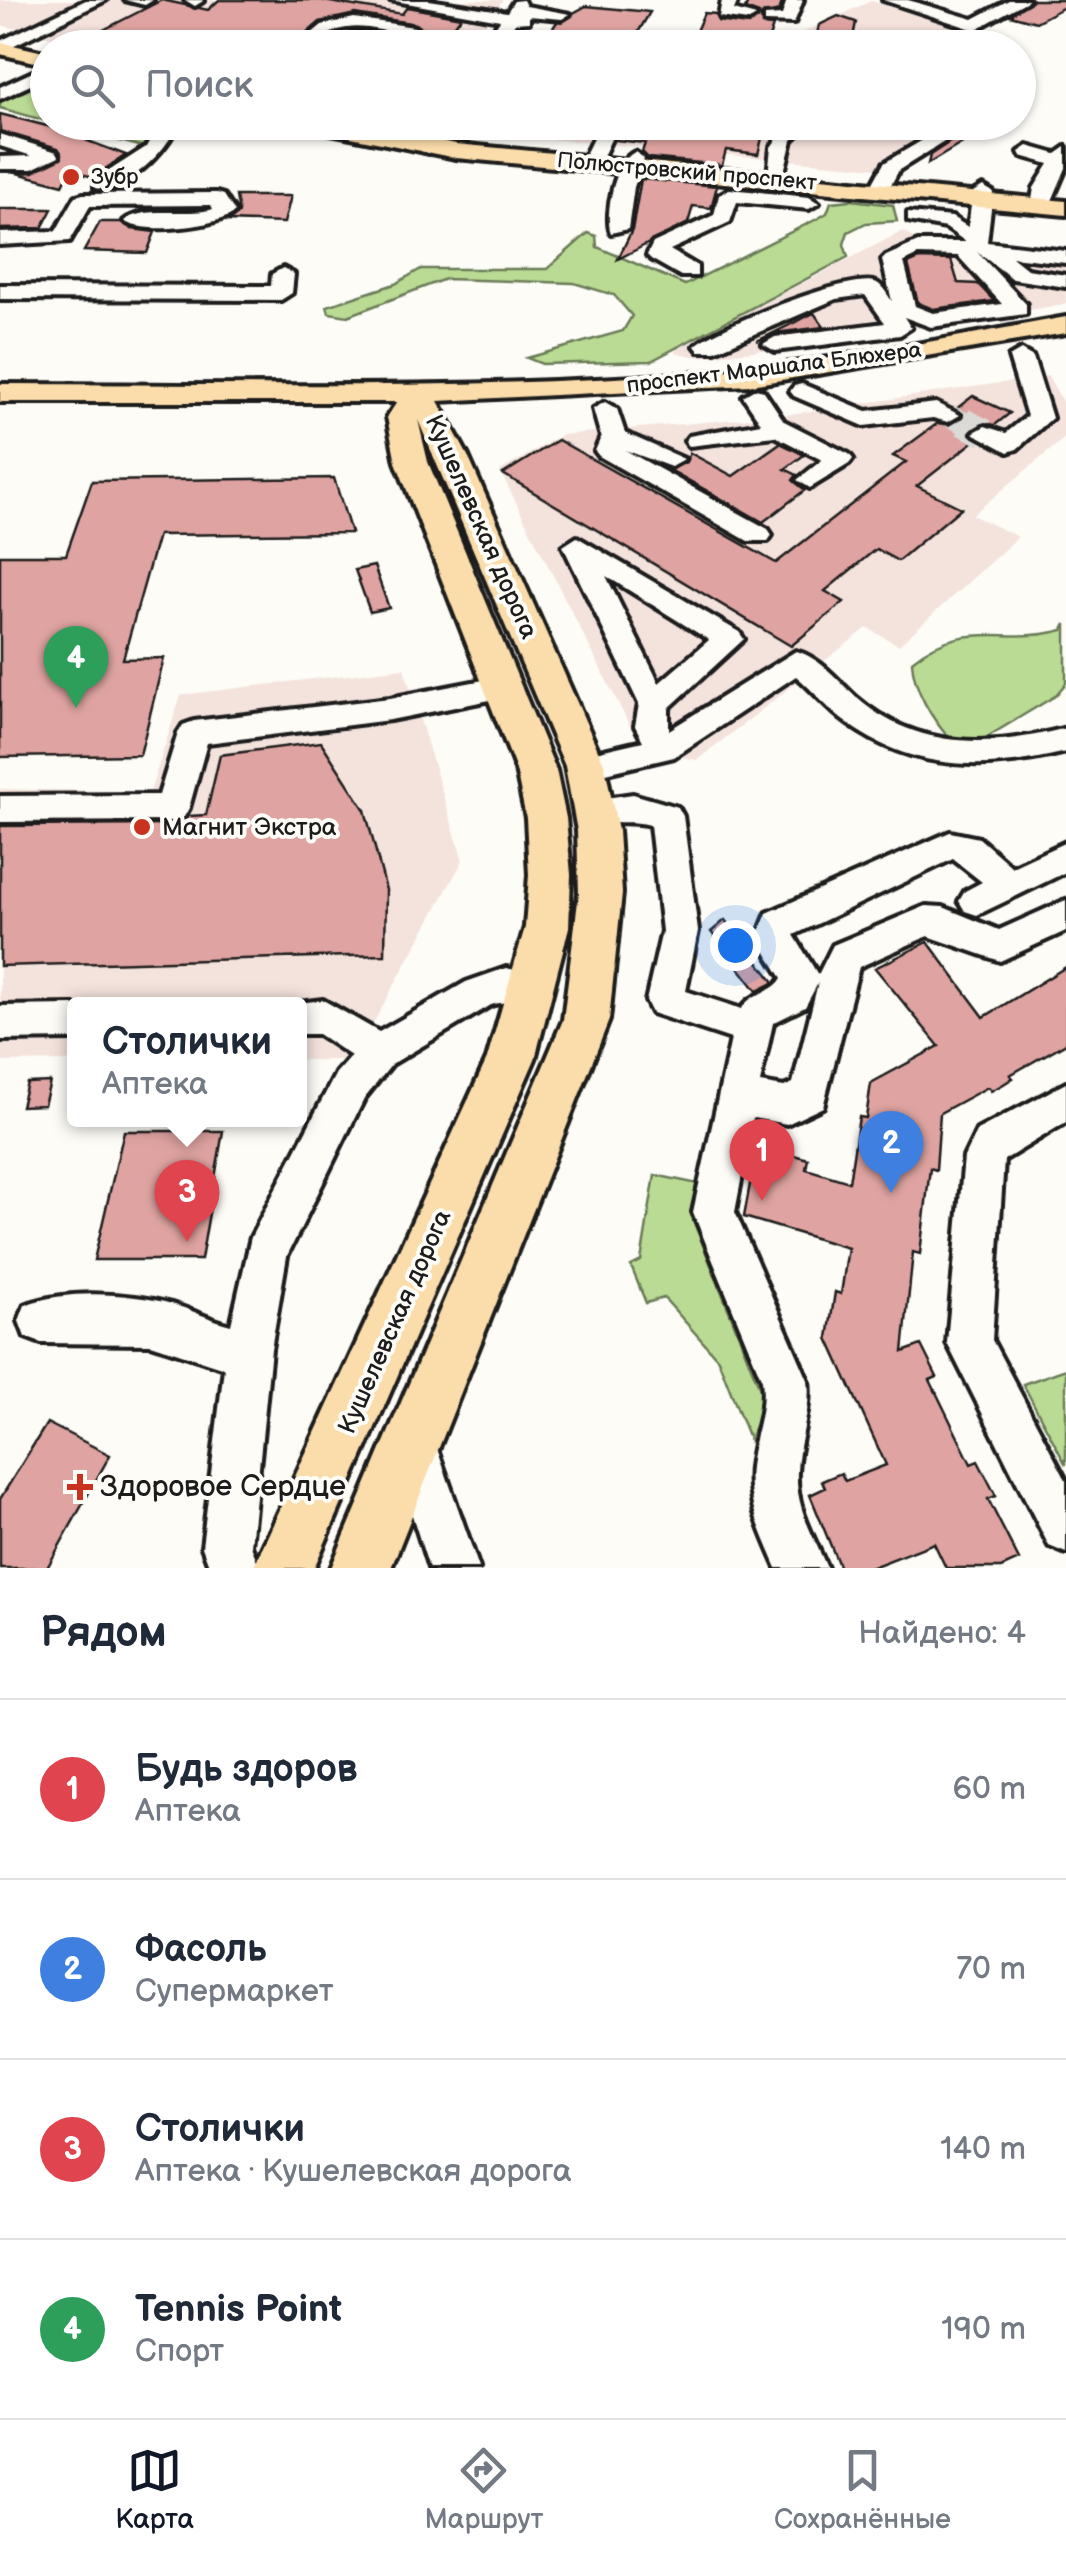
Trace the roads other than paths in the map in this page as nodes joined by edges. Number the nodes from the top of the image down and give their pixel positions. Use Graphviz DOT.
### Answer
graph roads {
  1 [pos="98,0"];
  2 [pos="133,0"];
  3 [pos="146,0"];
  4 [pos="398,0"];
  5 [pos="730,0"];
  6 [pos="795,0"];
  7 [pos="891,0"];
  8 [pos="1022,0"];
  9 [pos="483,7"];
  10 [pos="523,10"];
  11 [pos="562,14"];
  12 [pos="748,16"];
  13 [pos="771,19"];
  14 [pos="33,30"];
  15 [pos="319,30"];
  16 [pos="403,30"];
  17 [pos="505,30"];
  18 [pos="30,31"];
  19 [pos="3,44"];
  20 [pos="30,48"];
  21 [pos="30,54"];
  22 [pos="30,79"];
  23 [pos="0,94"];
  24 [pos="0,140"];
  25 [pos="164,140"];
  26 [pos="473,140"];
  27 [pos="602,140"];
  28 [pos="782,140"];
  29 [pos="937,140"];
  30 [pos="1028,152"];
  31 [pos="593,159"];
  32 [pos="633,162"];
  33 [pos="0,163"];
  34 [pos="1061,164"];
  35 [pos="769,180"];
  36 [pos="102,184"];
  37 [pos="880,186"];
  38 [pos="983,196"];
  39 [pos="1066,199"];
  40 [pos="809,203"];
  41 [pos="1049,203"];
  42 [pos="915,218"];
  43 [pos="134,222"];
  44 [pos="618,229"];
  45 [pos="0,239"];
  46 [pos="977,245"];
  47 [pos="1066,257"];
  48 [pos="689,271"];
  49 [pos="1066,281"];
  50 [pos="282,284"];
  51 [pos="0,292"];
  52 [pos="1066,325"];
  53 [pos="896,342"];
  54 [pos="774,344"];
  55 [pos="707,346"];
  56 [pos="1066,349"];
  57 [pos="1020,357"];
  58 [pos="802,391"];
  59 [pos="0,393"];
  60 [pos="755,396"];
  61 [pos="418,408"];
  62 [pos="948,415"];
  63 [pos="0,417"];
  64 [pos="609,423"];
  65 [pos="775,426"];
  66 [pos="985,433"];
  67 [pos="698,441"];
  68 [pos="672,459"];
  69 [pos="810,480"];
  70 [pos="758,535"];
  71 [pos="504,688"];
  72 [pos="654,704"];
  73 [pos="1066,711"];
  74 [pos="1066,720"];
  75 [pos="1066,740"];
  76 [pos="663,749"];
  77 [pos="591,788"];
  78 [pos="0,809"];
  79 [pos="1066,856"];
  80 [pos="1066,915"];
  81 [pos="534,988"];
  82 [pos="307,1018"];
  83 [pos="67,1022"];
  84 [pos="0,1023"];
  85 [pos="752,1029"];
  86 [pos="378,1052"];
  87 [pos="737,1097"];
  88 [pos="1066,1101"];
  89 [pos="40,1321"];
  90 [pos="249,1349"];
  91 [pos="412,1443"];
  92 [pos="1066,1528"];
  93 [pos="235,1568"];
  94 [pos="283,1568"];
  95 [pos="361,1568"];
  96 [pos="454,1568"];
  97 [pos="802,1568"];
  1 -- 14 [label="street"];
  2 -- 3 [label="street"];
  4 -- 9 [label="street"];
  5 -- 12 [label="street"];
  6 -- 13 [label="street"];
  7 -- 8 [label="street"];
  9 -- 10 [label="street"];
  10 -- 11 [label="street"];
  10 -- 17 [label="street"];
  15 -- 16 [label="street"];
  18 -- 19 [label="street"];
  19 -- 20 [label="main road"];
  19 -- 21 [label="main road"];
  22 -- 23 [label="street"];
  24 -- 33 [label="street"];
  25 -- 36 [label="street"];
  26 -- 31 [label="main road, Полюстровский проспект"];
  27 -- 31 [label="street"];
  28 -- 35 [label="street"];
  29 -- 37 [label="street"];
  30 -- 34 [label="street"];
  31 -- 32 [label="main road, Полюстровский проспект"];
  32 -- 35 [label="main road, Полюстровский проспект"];
  32 -- 44 [label="street"];
  34 -- 41 [label="street"];
  35 -- 37 [label="main road, Полюстровский проспект"];
  35 -- 40 [label="street"];
  35 -- 48 [label="street"];
  37 -- 38 [label="main road, Полюстровский проспект"];
  38 -- 41 [label="main road, Полюстровский проспект"];
  38 -- 46 [label="street"];
  39 -- 41 [label="main road, Полюстровский проспект"];
  42 -- 46 [label="street"];
  43 -- 45 [label="street"];
  46 -- 46 [label="street"];
  46 -- 47 [label="street"];
  46 -- 49 [label="street"];
  50 -- 51 [label="street"];
  52 -- 53 [label="main road, проспект Маршала Блюхера"];
  53 -- 54 [label="street"];
  53 -- 55 [label="street"];
  53 -- 61 [label="main road, проспект Маршала Блюхера"];
  56 -- 57 [label="main road, проспект Маршала Блюхера"];
  57 -- 58 [label="main road, проспект Маршала Блюхера"];
  57 -- 66 [label="street"];
  58 -- 60 [label="main road, проспект Маршала Блюхера"];
  58 -- 62 [label="street"];
  59 -- 61 [label="main road, проспект Маршала Блюхера"];
  60 -- 64 [label="main road, проспект Маршала Блюхера"];
  60 -- 65 [label="street"];
  61 -- 63 [label="main road, проспект Маршала Блюхера"];
  61 -- 64 [label="main road, проспект Маршала Блюхера"];
  61 -- 71 [label="main road, Кушелевская дорога"];
  61 -- 77 [label="main road, Кушелевская дорога"];
  64 -- 68 [label="street"];
  64 -- 70 [label="street"];
  65 -- 67 [label="street"];
  65 -- 69 [label="street"];
  71 -- 78 [label="street"];
  71 -- 81 [label="main road, Кушелевская дорога"];
  72 -- 72 [label="street"];
  72 -- 76 [label="street"];
  73 -- 74 [label="street"];
  75 -- 76 [label="street"];
  76 -- 77 [label="street"];
  77 -- 85 [label="street"];
  77 -- 91 [label="main road, Кушелевская дорога"];
  79 -- 85 [label="street"];
  80 -- 87 [label="street"];
  81 -- 86 [label="street"];
  81 -- 94 [label="main road, Кушелевская дорога"];
  82 -- 86 [label="street"];
  83 -- 84 [label="street"];
  85 -- 87 [label="street"];
  86 -- 90 [label="street"];
  87 -- 97 [label="street"];
  88 -- 92 [label="street"];
  89 -- 90 [label="street"];
  90 -- 93 [label="street"];
  91 -- 95 [label="main road, Кушелевская дорога"];
  91 -- 96 [label="street"];
}
